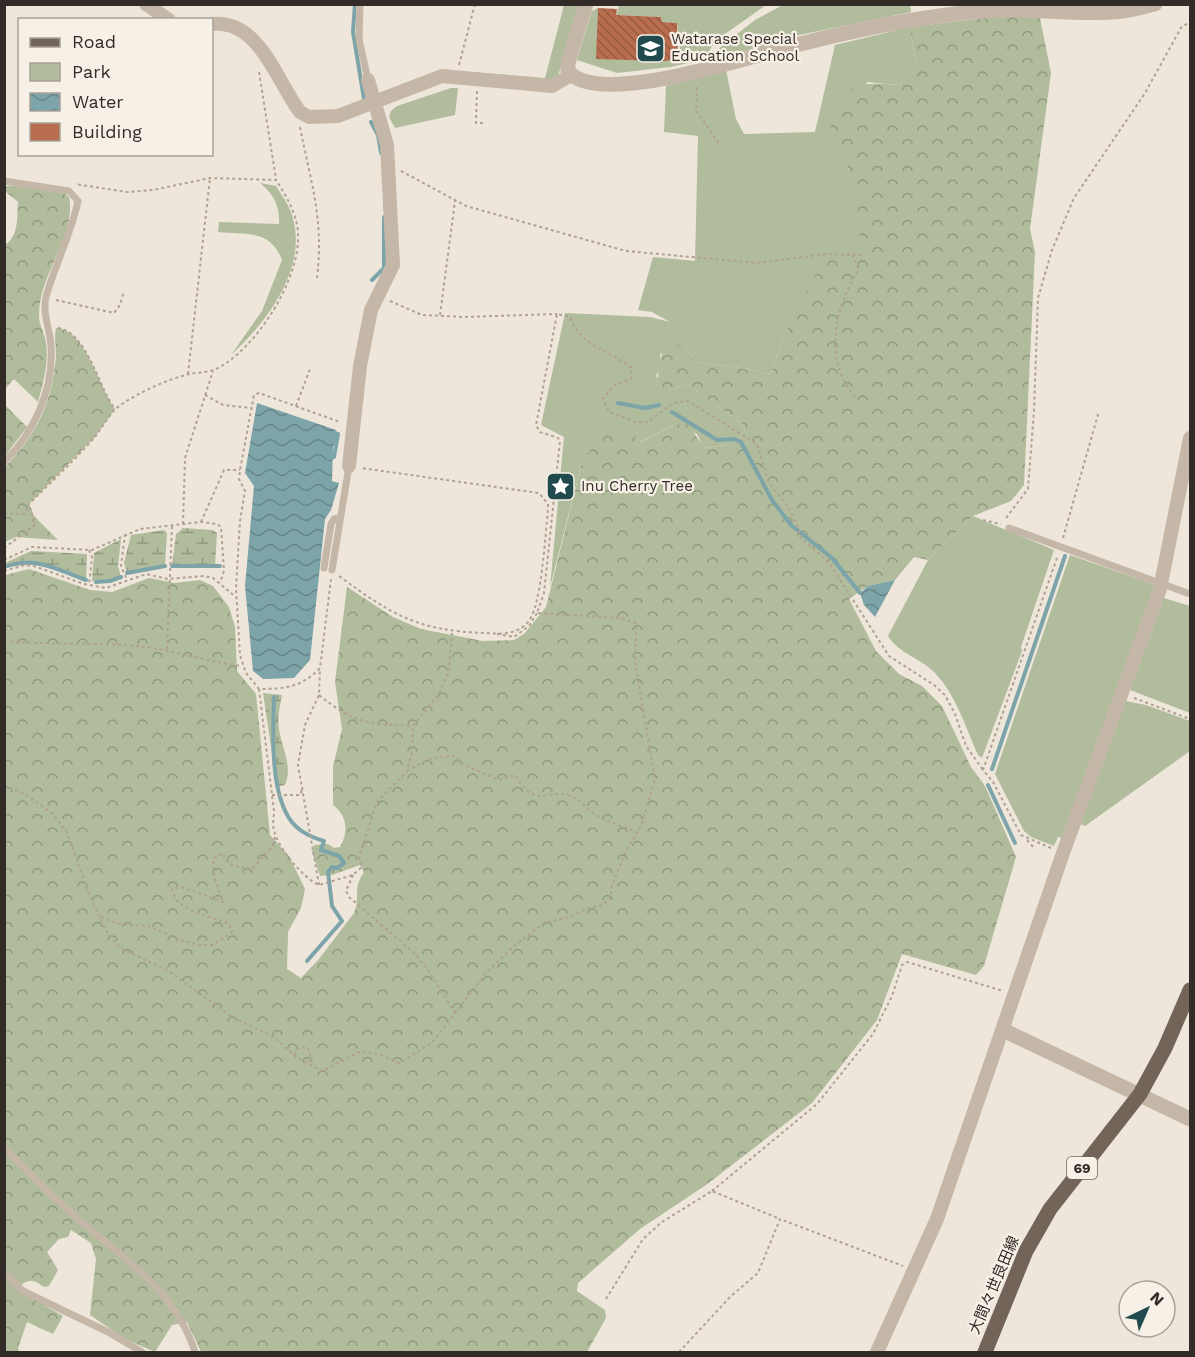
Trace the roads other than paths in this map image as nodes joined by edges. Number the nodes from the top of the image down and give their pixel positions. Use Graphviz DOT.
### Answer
graph roads {
  1 [pos="146,4"];
  2 [pos="360,4"];
  3 [pos="586,4"];
  4 [pos="1155,4"];
  5 [pos="166,18"];
  6 [pos="213,24"];
  7 [pos="571,75"];
  8 [pos="368,80"];
  9 [pos="373,102"];
  10 [pos="4,181"];
  11 [pos="1191,438"];
  12 [pos="4,462"];
  13 [pos="349,466"];
  14 [pos="1009,528"];
  15 [pos="328,569"];
  16 [pos="1162,583"];
  17 [pos="1191,594"];
  18 [pos="1191,990"];
  19 [pos="1003,1030"];
  20 [pos="1140,1094"];
  21 [pos="1191,1119"];
  22 [pos="4,1147"];
  23 [pos="4,1272"];
  24 [pos="142,1353"];
  25 [pos="195,1353"];
  26 [pos="877,1353"];
  27 [pos="985,1353"];
  1 -- 5 [label="street"];
  2 -- 8 [label="lane"];
  3 -- 7 [label="street"];
  4 -- 7 [label="street"];
  6 -- 9 [label="street"];
  7 -- 9 [label="street"];
  8 -- 9 [label="street"];
  9 -- 13 [label="street"];
  10 -- 12 [label="lane"];
  11 -- 16 [label="street"];
  13 -- 15 [label="lane"];
  14 -- 16 [label="lane"];
  16 -- 17 [label="lane"];
  16 -- 19 [label="street"];
  18 -- 20 [label="main road, 大間々世良田線 / 69"];
  19 -- 20 [label="street"];
  19 -- 26 [label="street"];
  20 -- 21 [label="street"];
  20 -- 27 [label="main road, 大間々世良田線 / 69"];
  22 -- 25 [label="lane"];
  23 -- 24 [label="lane"];
}
